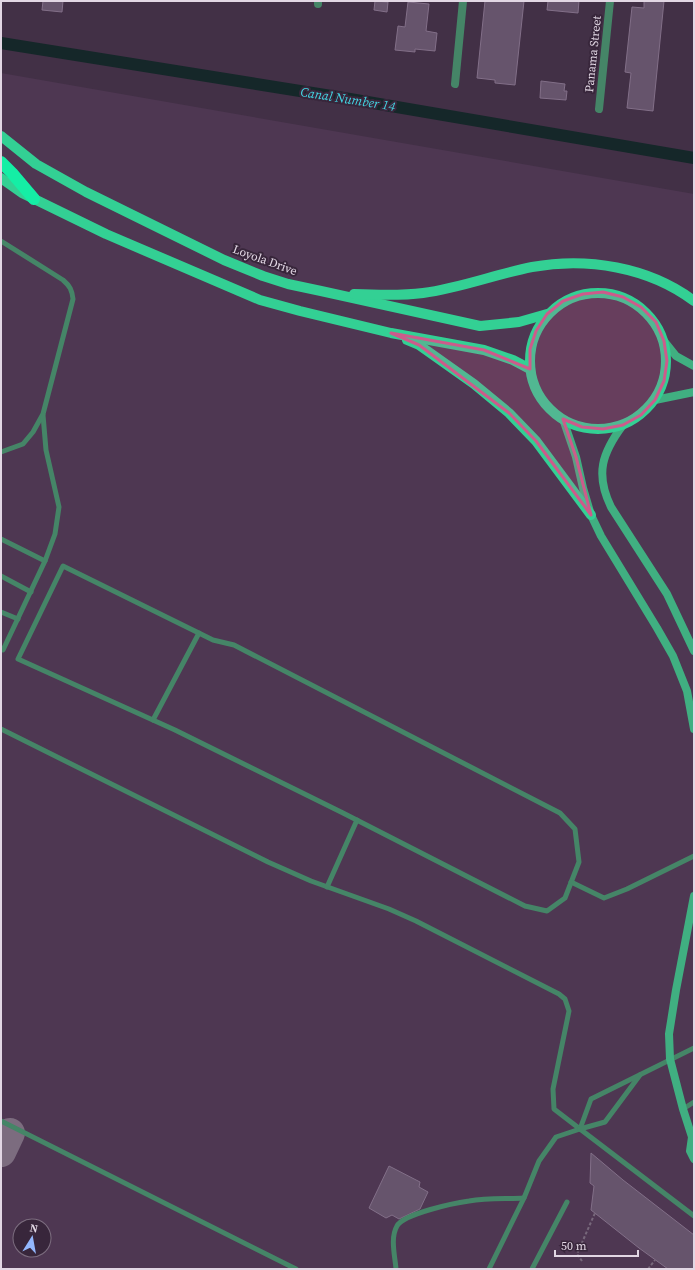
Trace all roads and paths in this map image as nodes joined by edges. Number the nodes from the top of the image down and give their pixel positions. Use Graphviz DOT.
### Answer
graph roads {
  1 [pos="463,1"];
  2 [pos="610,1"];
  3 [pos="455,84"];
  4 [pos="599,109"];
  5 [pos="1,136"];
  6 [pos="1,162"];
  7 [pos="1,178"];
  8 [pos="34,199"];
  9 [pos="1,241"];
  10 [pos="321,292"];
  11 [pos="694,301"];
  12 [pos="547,314"];
  13 [pos="391,333"];
  14 [pos="664,341"];
  15 [pos="694,366"];
  16 [pos="530,369"];
  17 [pos="694,392"];
  18 [pos="655,400"];
  19 [pos="43,414"];
  20 [pos="563,419"];
  21 [pos="623,425"];
  22 [pos="1,452"];
  23 [pos="591,515"];
  24 [pos="1,539"];
  25 [pos="45,561"];
  26 [pos="1,576"];
  27 [pos="31,592"];
  28 [pos="1,612"];
  29 [pos="18,620"];
  30 [pos="199,633"];
  31 [pos="1,649"];
  32 [pos="694,650"];
  33 [pos="153,720"];
  34 [pos="1,729"];
  35 [pos="694,729"];
  36 [pos="357,820"];
  37 [pos="694,856"];
  38 [pos="571,882"];
  39 [pos="327,886"];
  40 [pos="694,896"];
  41 [pos="694,1048"];
  42 [pos="670,1059"];
  43 [pos="641,1074"];
  44 [pos="694,1102"];
  45 [pos="683,1109"];
  46 [pos="1,1121"];
  47 [pos="580,1129"];
  48 [pos="693,1138"];
  49 [pos="694,1159"];
  50 [pos="524,1198"];
  51 [pos="567,1202"];
  52 [pos="595,1213"];
  53 [pos="694,1216"];
  54 [pos="655,1260"];
  55 [pos="582,1261"];
  56 [pos="296,1269"];
  57 [pos="396,1269"];
  58 [pos="489,1269"];
  59 [pos="532,1269"];
  60 [pos="648,1269"];
  1 -- 3 [label="street"];
  2 -- 4 [label="street, Panama Street"];
  5 -- 10 [label="main road, Loyola Drive"];
  6 -- 8 [label="highway"];
  7 -- 8 [label="main road"];
  8 -- 13 [label="main road"];
  9 -- 19 [label="lane"];
  10 -- 11 [label="main road"];
  10 -- 12 [label="main road, Loyola Drive"];
  12 -- 14 [label="main road"];
  12 -- 16 [label="main road"];
  13 -- 16 [label="main road"];
  13 -- 23 [label="main road"];
  14 -- 15 [label="main road"];
  14 -- 18 [label="main road"];
  16 -- 20 [label="main road"];
  17 -- 18 [label="main road"];
  18 -- 21 [label="main road"];
  19 -- 22 [label="lane"];
  19 -- 25 [label="lane"];
  20 -- 21 [label="main road"];
  20 -- 23 [label="main road"];
  21 -- 32 [label="main road"];
  23 -- 35 [label="main road"];
  24 -- 25 [label="lane"];
  25 -- 27 [label="lane"];
  26 -- 27 [label="lane"];
  27 -- 29 [label="lane"];
  28 -- 29 [label="lane"];
  29 -- 31 [label="lane"];
  30 -- 33 [label="lane"];
  30 -- 33 [label="lane"];
  30 -- 38 [label="lane"];
  33 -- 36 [label="lane"];
  34 -- 39 [label="lane"];
  36 -- 38 [label="lane"];
  36 -- 39 [label="lane"];
  37 -- 38 [label="lane"];
  39 -- 47 [label="lane"];
  40 -- 42 [label="main road"];
  41 -- 42 [label="lane"];
  42 -- 43 [label="lane"];
  42 -- 45 [label="main road"];
  43 -- 47 [label="lane"];
  43 -- 47 [label="lane"];
  44 -- 45 [label="lane"];
  45 -- 48 [label="main road"];
  46 -- 56 [label="lane"];
  47 -- 50 [label="lane"];
  47 -- 53 [label="lane"];
  48 -- 49 [label="main road"];
  50 -- 57 [label="lane"];
  50 -- 58 [label="lane"];
  51 -- 59 [label="lane"];
  52 -- 55 [label="path"];
  54 -- 60 [label="path"];
}
